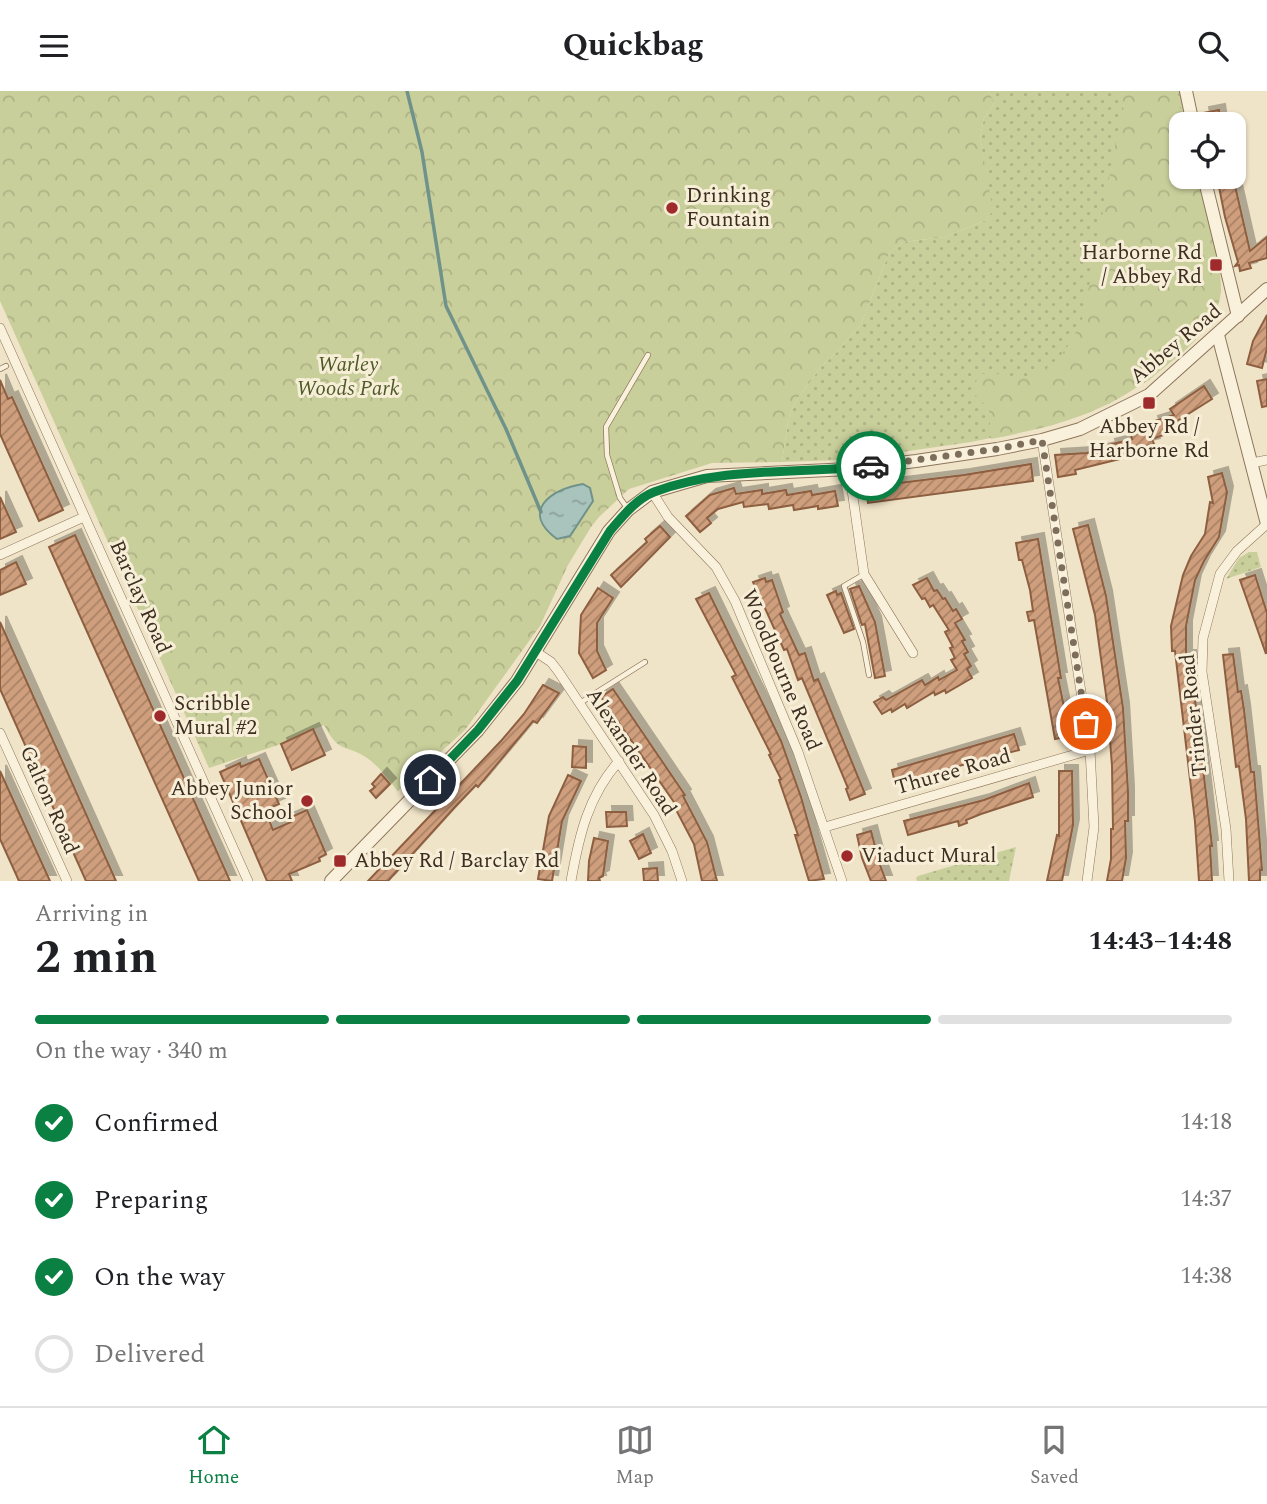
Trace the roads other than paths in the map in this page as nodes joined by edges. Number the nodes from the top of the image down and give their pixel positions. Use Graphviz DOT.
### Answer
graph roads {
  1 [pos="1186,91"];
  2 [pos="1190,112"];
  3 [pos="1208,189"];
  4 [pos="1267,289"];
  5 [pos="1238,316"];
  6 [pos="0,328"];
  7 [pos="1218,335"];
  8 [pos="648,355"];
  9 [pos="1042,440"];
  10 [pos="1267,460"];
  11 [pos="1252,463"];
  12 [pos="849,469"];
  13 [pos="652,492"];
  14 [pos="628,510"];
  15 [pos="85,517"];
  16 [pos="1267,524"];
  17 [pos="0,555"];
  18 [pos="864,574"];
  19 [pos="536,652"];
  20 [pos="914,653"];
  21 [pos="645,662"];
  22 [pos="869,675"];
  23 [pos="579,703"];
  24 [pos="0,733"];
  25 [pos="1090,750"];
  26 [pos="619,761"];
  27 [pos="825,827"];
  28 [pos="66,881"];
  29 [pos="248,881"];
  30 [pos="331,881"];
  31 [pos="571,881"];
  32 [pos="682,881"];
  33 [pos="842,881"];
  34 [pos="1087,881"];
  35 [pos="1228,881"];
  1 -- 2 [label="street"];
  3 -- 5 [label="street"];
  4 -- 5 [label="street, Abbey Road"];
  5 -- 7 [label="street, Abbey Road"];
  6 -- 15 [label="street, Barclay Road"];
  7 -- 9 [label="street, Abbey Road"];
  7 -- 11 [label="street"];
  8 -- 14 [label="lane"];
  9 -- 12 [label="street, Abbey Road"];
  9 -- 25 [label="street"];
  10 -- 11 [label="street"];
  11 -- 16 [label="street"];
  12 -- 13 [label="street, Abbey Road"];
  12 -- 18 [label="street"];
  13 -- 14 [label="street, Abbey Road"];
  13 -- 27 [label="street, Woodbourne Road"];
  14 -- 19 [label="street, Abbey Road"];
  15 -- 17 [label="street"];
  15 -- 29 [label="street, Barclay Road"];
  16 -- 35 [label="street, Trinder Road"];
  18 -- 20 [label="street"];
  18 -- 22 [label="lane"];
  19 -- 23 [label="street, Alexander Road"];
  19 -- 30 [label="street, Abbey Road"];
  21 -- 23 [label="lane"];
  23 -- 26 [label="street, Alexander Road"];
  24 -- 28 [label="street, Galton Road"];
  25 -- 27 [label="street, Thuree Road"];
  25 -- 34 [label="street"];
  26 -- 31 [label="street"];
  26 -- 32 [label="street, Alexander Road"];
  27 -- 33 [label="street, Woodbourne Road"];
}
